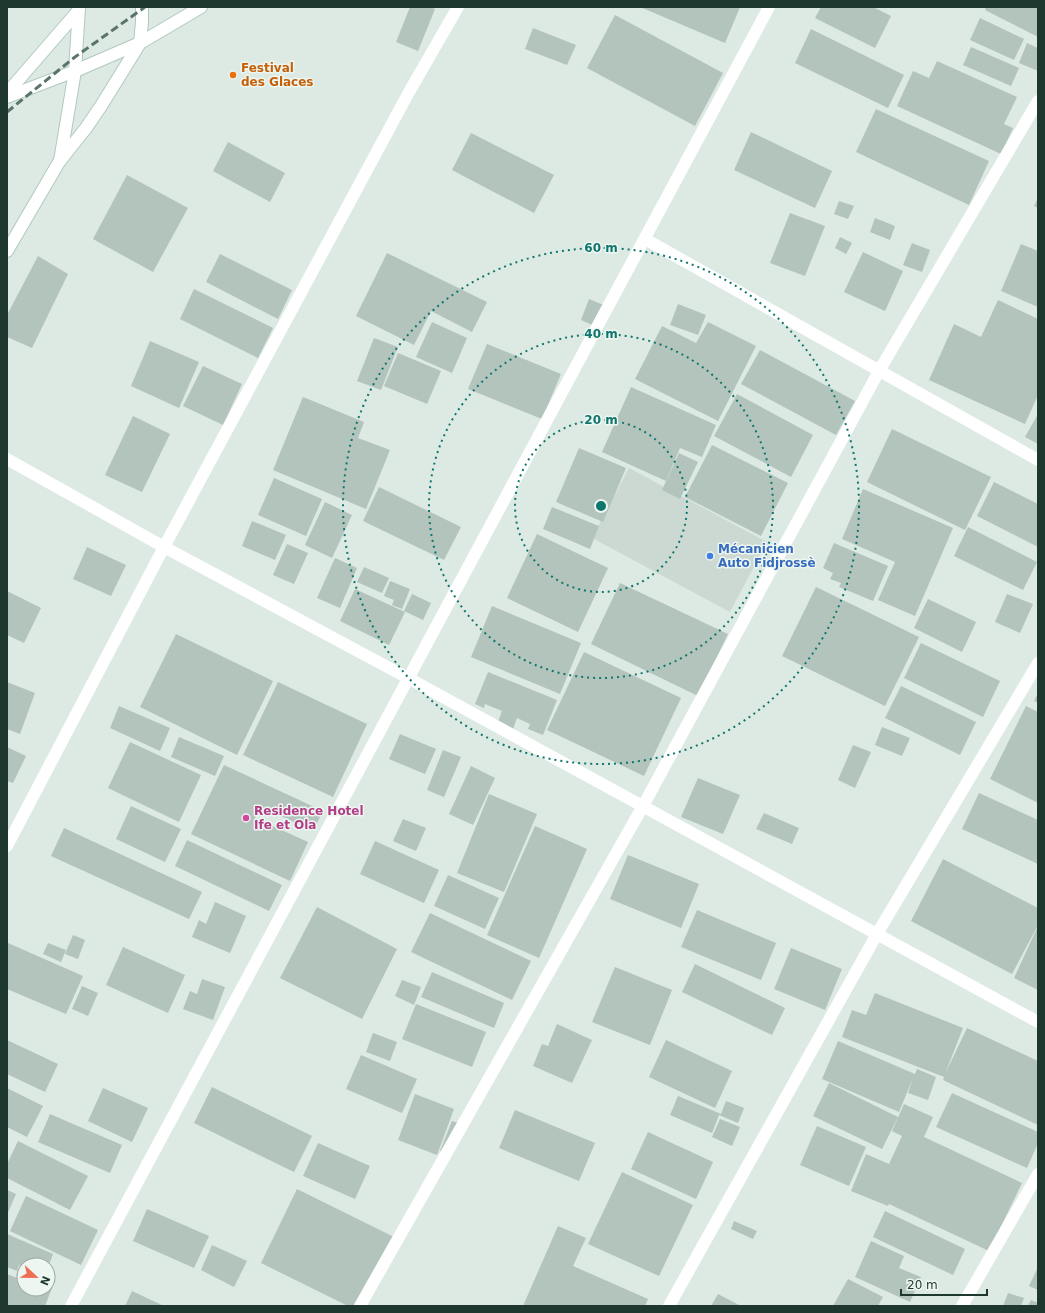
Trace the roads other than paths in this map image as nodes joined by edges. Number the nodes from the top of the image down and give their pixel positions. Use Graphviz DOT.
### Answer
graph roads {
  1 [pos="142,7"];
  2 [pos="201,7"];
  3 [pos="458,7"];
  4 [pos="769,7"];
  5 [pos="80,8"];
  6 [pos="140,43"];
  7 [pos="75,71"];
  8 [pos="7,93"];
  9 [pos="7,98"];
  10 [pos="1038,101"];
  11 [pos="59,162"];
  12 [pos="645,239"];
  13 [pos="7,251"];
  14 [pos="880,371"];
  15 [pos="7,459"];
  16 [pos="1038,460"];
  17 [pos="164,546"];
  18 [pos="1038,663"];
  19 [pos="408,678"];
  20 [pos="643,806"];
  21 [pos="7,846"];
  22 [pos="877,934"];
  23 [pos="1038,1022"];
  24 [pos="1038,1174"];
  25 [pos="71,1306"];
  26 [pos="360,1306"];
  27 [pos="669,1306"];
  28 [pos="962,1306"];
  1 -- 6 [label="street"];
  2 -- 6 [label="street"];
  3 -- 17 [label="street"];
  4 -- 12 [label="street"];
  5 -- 7 [label="street"];
  5 -- 8 [label="street"];
  6 -- 7 [label="street"];
  6 -- 11 [label="street"];
  7 -- 9 [label="street"];
  7 -- 11 [label="street"];
  10 -- 14 [label="street"];
  11 -- 13 [label="street"];
  12 -- 14 [label="street"];
  12 -- 19 [label="street"];
  14 -- 16 [label="street"];
  14 -- 20 [label="street"];
  15 -- 17 [label="street"];
  17 -- 19 [label="street"];
  17 -- 21 [label="street"];
  18 -- 22 [label="street"];
  19 -- 20 [label="street"];
  19 -- 25 [label="street"];
  20 -- 22 [label="street"];
  20 -- 26 [label="street"];
  22 -- 23 [label="street"];
  22 -- 27 [label="street"];
  24 -- 28 [label="street"];
}
